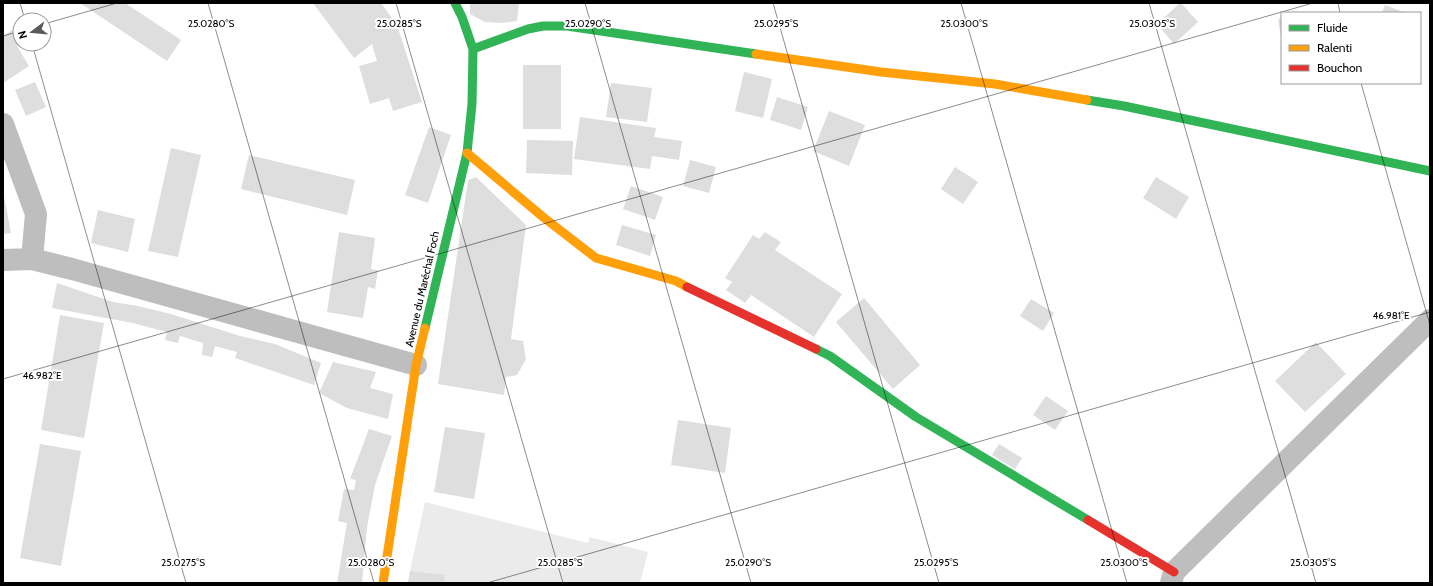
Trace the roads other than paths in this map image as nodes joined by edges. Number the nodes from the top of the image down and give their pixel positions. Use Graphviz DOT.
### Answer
graph roads {
  1 [pos="455,3"];
  2 [pos="473,49"];
  3 [pos="3,124"];
  4 [pos="467,153"];
  5 [pos="1430,171"];
  6 [pos="32,259"];
  7 [pos="3,260"];
  8 [pos="1430,320"];
  9 [pos="416,365"];
  10 [pos="1172,578"];
  11 [pos="383,583"];
  1 -- 2 [label="street, Avenue du Maréchal Foch"];
  2 -- 4 [label="street, Avenue du Maréchal Foch"];
  2 -- 5 [label="street"];
  3 -- 6 [label="street"];
  4 -- 9 [label="street, Avenue du Maréchal Foch"];
  4 -- 10 [label="street"];
  6 -- 7 [label="street"];
  6 -- 9 [label="street"];
  8 -- 10 [label="street"];
  9 -- 11 [label="street, Avenue du Maréchal Foch"];
}
